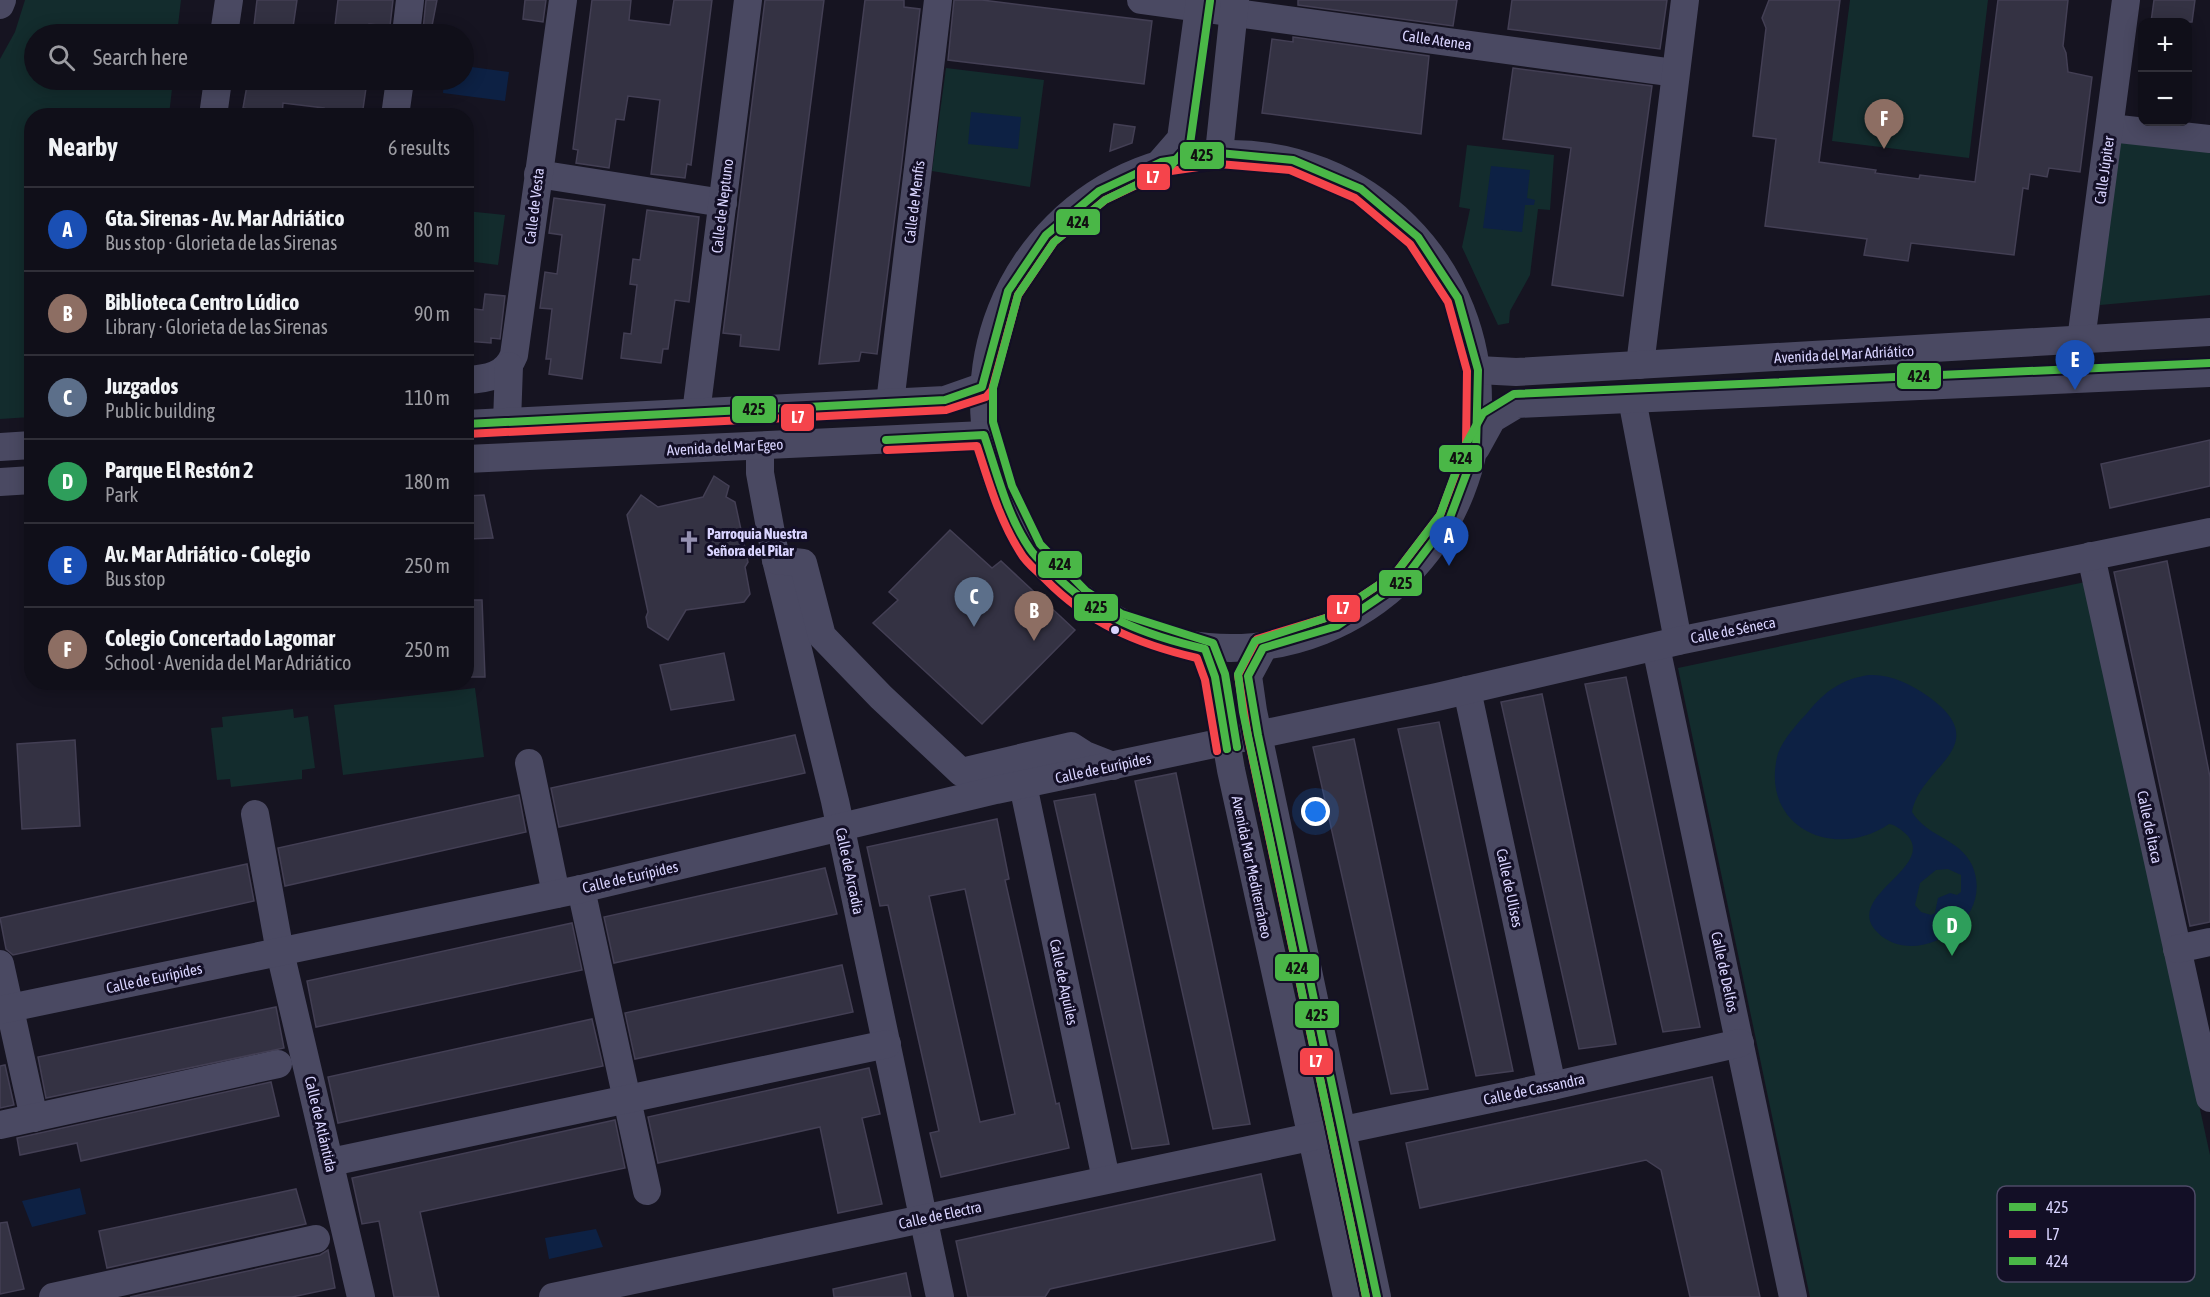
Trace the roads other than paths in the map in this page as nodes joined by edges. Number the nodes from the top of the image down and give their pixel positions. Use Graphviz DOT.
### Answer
graph roads {
  1 [pos="2,0"];
  2 [pos="229,0"];
  3 [pos="410,0"];
  4 [pos="563,0"];
  5 [pos="748,0"];
  6 [pos="938,0"];
  7 [pos="1141,0"];
  8 [pos="1685,0"];
  9 [pos="2127,0"];
  10 [pos="1200,4"];
  11 [pos="0,5"];
  12 [pos="1235,6"];
  13 [pos="225,24"];
  14 [pos="407,24"];
  15 [pos="1675,73"];
  16 [pos="217,90"];
  17 [pos="399,90"];
  18 [pos="214,108"];
  19 [pos="396,108"];
  20 [pos="2110,128"];
  21 [pos="2210,139"];
  22 [pos="1219,153"];
  23 [pos="1161,162"];
  24 [pos="538,174"];
  25 [pos="723,202"];
  26 [pos="2210,332"];
  27 [pos="2081,340"];
  28 [pos="1640,365"];
  29 [pos="509,366"];
  30 [pos="1478,370"];
  31 [pos="2210,373"];
  32 [pos="474,379"];
  33 [pos="982,387"];
  34 [pos="1632,399"];
  35 [pos="890,403"];
  36 [pos="696,413"];
  37 [pos="507,422"];
  38 [pos="474,424"];
  39 [pos="984,435"];
  40 [pos="24,446"];
  41 [pos="760,446"];
  42 [pos="0,447"];
  43 [pos="1476,448"];
  44 [pos="474,459"];
  45 [pos="24,480"];
  46 [pos="0,482"];
  47 [pos="2210,532"];
  48 [pos="2091,556"];
  49 [pos="776,560"];
  50 [pos="1667,644"];
  51 [pos="1263,648"];
  52 [pos="1204,649"];
  53 [pos="1467,690"];
  54 [pos="1258,735"];
  55 [pos="1226,742"];
  56 [pos="529,763"];
  57 [pos="1113,766"];
  58 [pos="1023,784"];
  59 [pos="255,814"];
  60 [pos="840,827"];
  61 [pos="568,891"];
  62 [pos="2210,942"];
  63 [pos="2177,949"];
  64 [pos="280,952"];
  65 [pos="0,964"];
  66 [pos="5,1009"];
  67 [pos="1740,1043"];
  68 [pos="886,1044"];
  69 [pos="278,1064"];
  70 [pos="1552,1086"];
  71 [pos="626,1097"];
  72 [pos="2210,1098"];
  73 [pos="34,1118"];
  74 [pos="0,1125"];
  75 [pos="1326,1132"];
  76 [pos="331,1162"];
  77 [pos="1106,1179"];
  78 [pos="647,1191"];
  79 [pos="923,1218"];
  80 [pos="316,1239"];
  81 [pos="53,1297"];
  82 [pos="361,1297"];
  83 [pos="553,1297"];
  84 [pos="940,1297"];
  85 [pos="1347,1297"];
  86 [pos="1377,1297"];
  87 [pos="1793,1297"];
  1 -- 11 [label="street"];
  2 -- 13 [label="street"];
  3 -- 14 [label="street"];
  4 -- 24 [label="street, Calle de Vesta"];
  5 -- 25 [label="street, Calle de Neptuno"];
  6 -- 35 [label="street, Calle de Menfis"];
  7 -- 10 [label="street, Calle Atenea"];
  8 -- 15 [label="street"];
  9 -- 20 [label="street, Calle Júpiter"];
  10 -- 12 [label="street, Calle Atenea"];
  10 -- 23 [label="street"];
  12 -- 15 [label="street, Calle Atenea"];
  12 -- 22 [label="street"];
  15 -- 28 [label="street"];
  16 -- 18 [label="street"];
  17 -- 19 [label="street"];
  20 -- 21 [label="street"];
  20 -- 27 [label="street, Calle Júpiter"];
  22 -- 23 [label="street"];
  22 -- 30 [label="street"];
  23 -- 33 [label="street"];
  24 -- 25 [label="street"];
  24 -- 29 [label="street, Calle de Vesta"];
  25 -- 36 [label="street, Calle de Neptuno"];
  26 -- 27 [label="street, Avenida del Mar Adriático"];
  27 -- 28 [label="street, Avenida del Mar Adriático"];
  28 -- 30 [label="street, Avenida del Mar Adriático"];
  29 -- 32 [label="street"];
  29 -- 37 [label="street, Calle de Vesta"];
  30 -- 43 [label="street"];
  31 -- 34 [label="street"];
  33 -- 35 [label="street"];
  33 -- 39 [label="street"];
  34 -- 43 [label="street"];
  34 -- 50 [label="street, Calle de Delfos"];
  35 -- 36 [label="street"];
  36 -- 37 [label="street"];
  37 -- 38 [label="street"];
  39 -- 41 [label="street, Avenida del Mar Egeo"];
  39 -- 52 [label="street"];
  40 -- 42 [label="street"];
  41 -- 44 [label="street, Avenida del Mar Egeo"];
  41 -- 49 [label="street, Calle de Arcadia"];
  43 -- 51 [label="street"];
  45 -- 46 [label="street"];
  47 -- 48 [label="street, Calle de Séneca"];
  48 -- 50 [label="street, Calle de Séneca"];
  48 -- 63 [label="street, Calle de Ítaca"];
  49 -- 57 [label="street"];
  49 -- 60 [label="street, Calle de Arcadia"];
  50 -- 53 [label="street, Calle de Séneca"];
  50 -- 67 [label="street, Calle de Delfos"];
  51 -- 52 [label="street"];
  51 -- 54 [label="street, Avenida Mar Mediterráneo"];
  52 -- 55 [label="street, Avenida Mar Mediterráneo"];
  53 -- 54 [label="street, Calle de Séneca"];
  53 -- 70 [label="street, Calle de Ulises"];
  54 -- 55 [label="street, Calle de Eurípides"];
  54 -- 75 [label="street, Avenida Mar Mediterráneo"];
  55 -- 57 [label="street, Calle de Eurípides"];
  55 -- 75 [label="street, Avenida Mar Mediterráneo"];
  56 -- 61 [label="street"];
  57 -- 58 [label="street, Calle de Eurípides"];
  58 -- 60 [label="street, Calle de Eurípides"];
  58 -- 77 [label="street, Calle de Aquiles"];
  59 -- 64 [label="street, Calle de Atlántida"];
  60 -- 61 [label="street, Calle de Eurípides"];
  60 -- 68 [label="street, Calle de Arcadia"];
  61 -- 64 [label="street, Calle de Eurípides"];
  61 -- 71 [label="street"];
  62 -- 63 [label="street"];
  63 -- 72 [label="street, Calle de Ítaca"];
  64 -- 66 [label="street, Calle de Eurípides"];
  64 -- 76 [label="street, Calle de Atlántida"];
  65 -- 66 [label="street"];
  66 -- 73 [label="street"];
  67 -- 70 [label="street, Calle de Cassandra"];
  67 -- 87 [label="street, Calle de Delfos"];
  68 -- 71 [label="street"];
  68 -- 79 [label="street, Calle de Arcadia"];
  69 -- 73 [label="street"];
  70 -- 75 [label="street, Calle de Cassandra"];
  71 -- 76 [label="street"];
  71 -- 78 [label="street"];
  73 -- 74 [label="street"];
  75 -- 77 [label="street, Calle de Electra"];
  75 -- 85 [label="street, Avenida Mar Mediterráneo"];
  75 -- 86 [label="street, Avenida Mar Mediterráneo"];
  76 -- 82 [label="street, Calle de Atlántida"];
  77 -- 79 [label="street, Calle de Electra"];
  79 -- 83 [label="street, Calle de Electra"];
  79 -- 84 [label="street, Calle de Arcadia"];
  80 -- 81 [label="street"];
}
